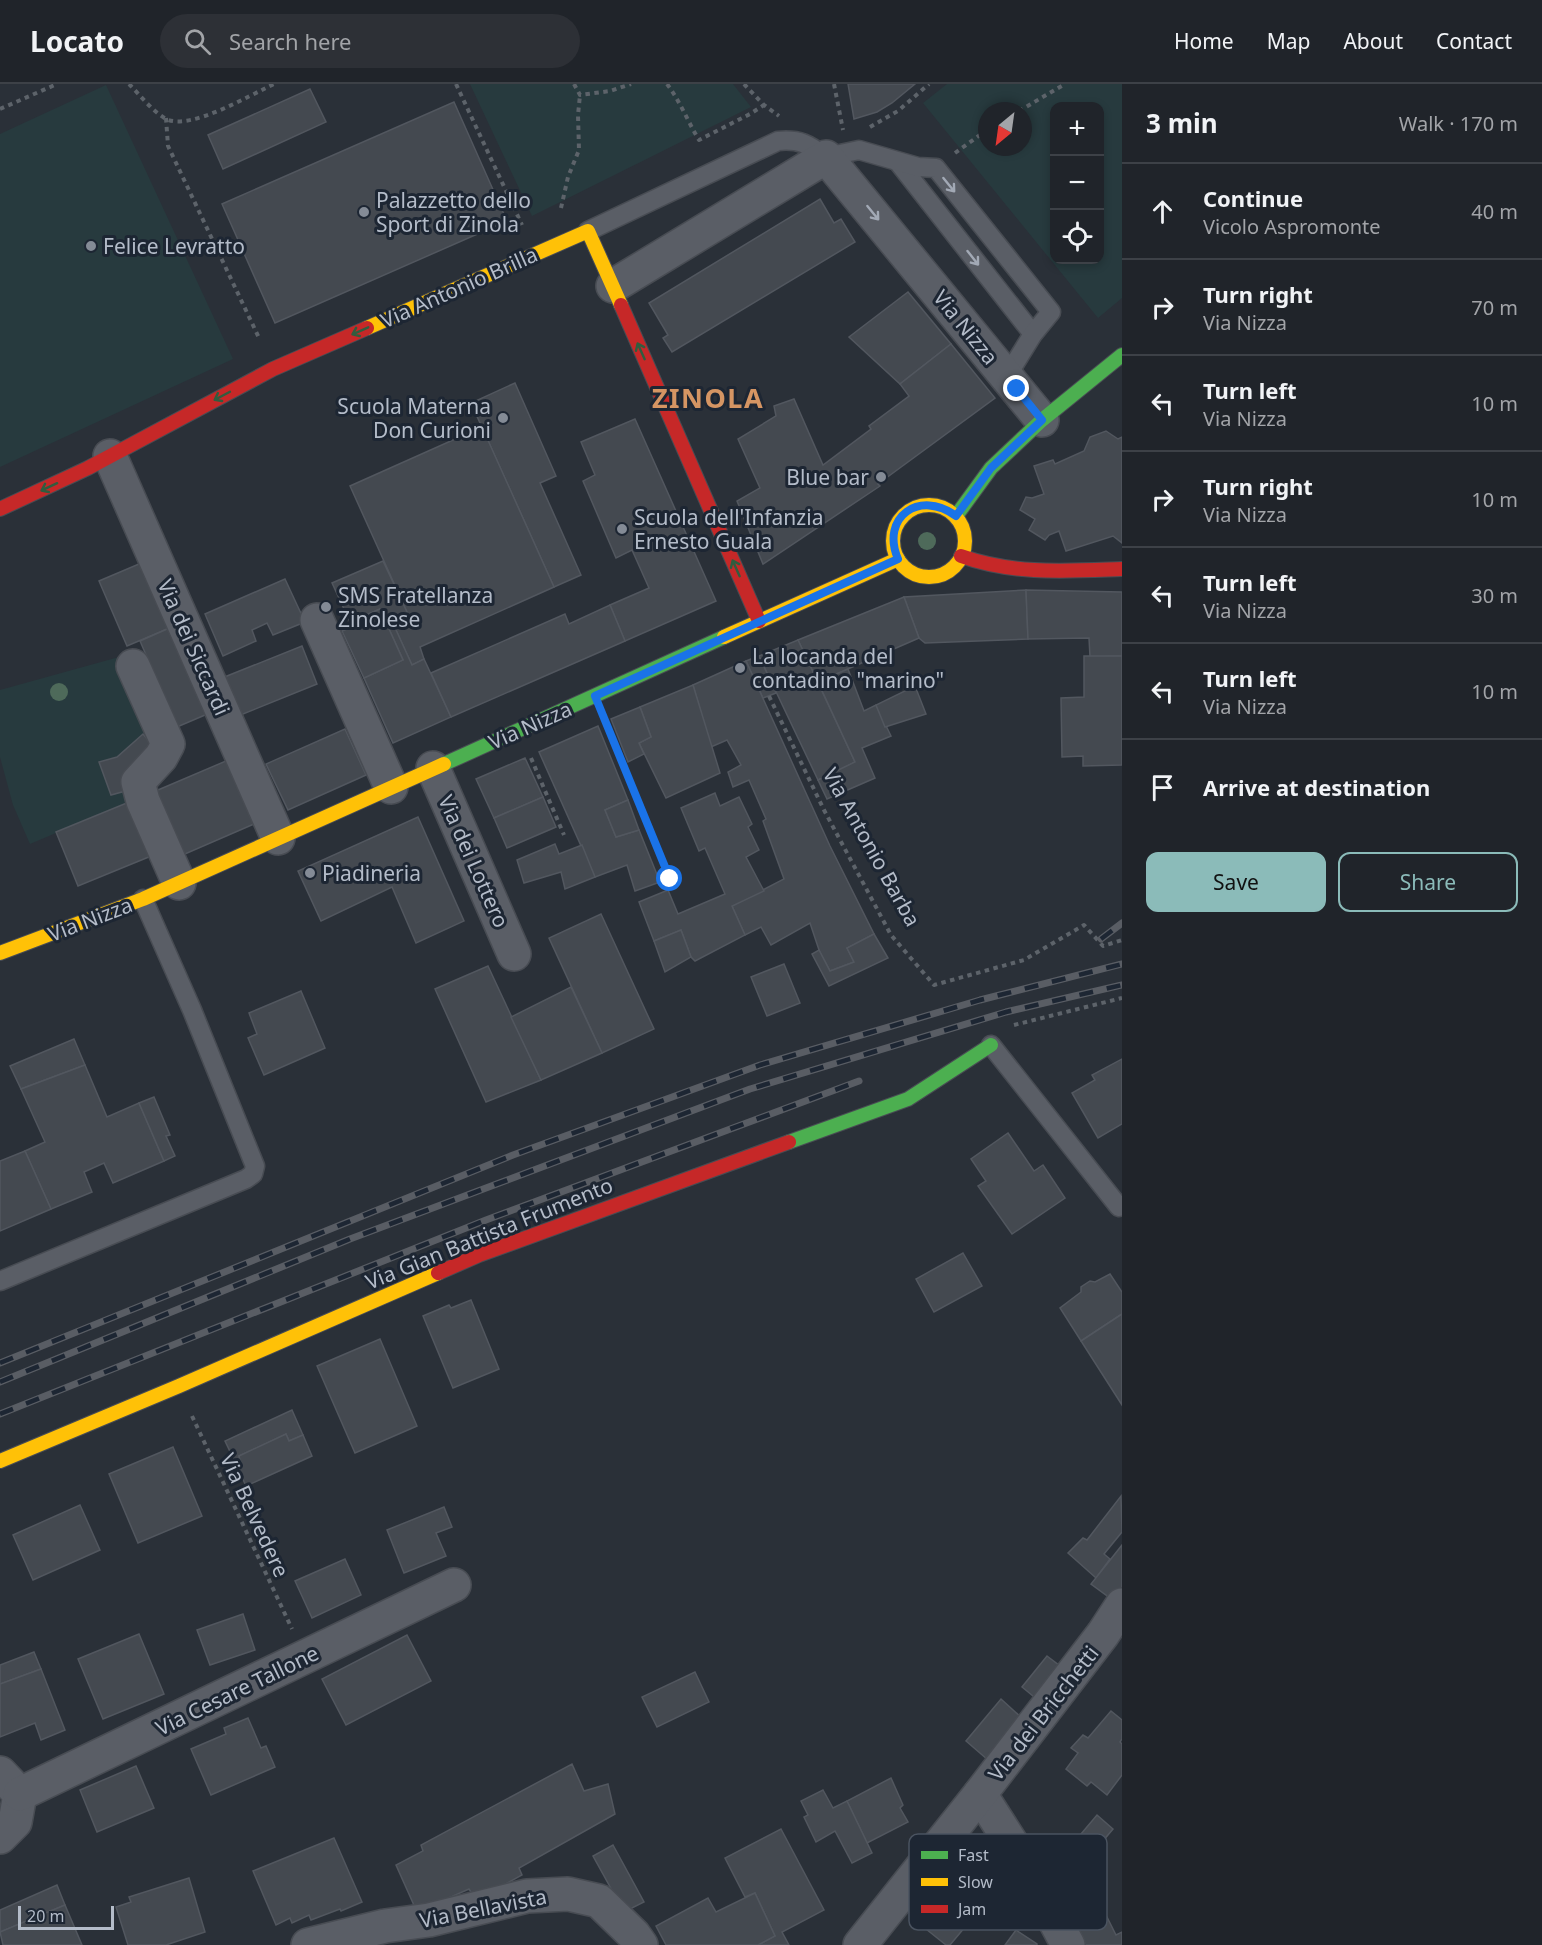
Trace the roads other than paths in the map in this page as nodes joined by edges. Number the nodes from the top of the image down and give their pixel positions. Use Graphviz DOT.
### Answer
graph roads {
  1 [pos="841,152"];
  2 [pos="898,162"];
  3 [pos="588,231"];
  4 [pos="613,286"];
  5 [pos="1033,334"];
  6 [pos="1122,355"];
  7 [pos="1007,376"];
  8 [pos="1042,420"];
  9 [pos="110,456"];
  10 [pos="0,509"];
  11 [pos="956,516"];
  12 [pos="961,556"];
  13 [pos="898,559"];
  14 [pos="1122,568"];
  15 [pos="317,620"];
  16 [pos="759,621"];
  17 [pos="134,666"];
  18 [pos="433,768"];
  19 [pos="391,787"];
  20 [pos="278,838"];
  21 [pos="179,883"];
  22 [pos="143,899"];
  23 [pos="0,953"];
  24 [pos="514,954"];
  25 [pos="991,1045"];
  26 [pos="1119,1207"];
  27 [pos="0,1281"];
  28 [pos="0,1461"];
  29 [pos="454,1585"];
  30 [pos="1122,1605"];
  31 [pos="10,1784"];
  32 [pos="980,1794"];
  33 [pos="948,1834"];
  34 [pos="1006,1834"];
  35 [pos="0,1837"];
  36 [pos="909,1883"];
  37 [pos="1060,1930"];
  38 [pos="308,1945"];
  39 [pos="641,1945"];
  40 [pos="860,1945"];
  41 [pos="1068,1945"];
  1 -- 2 [label="lane"];
  1 -- 3 [label="lane"];
  1 -- 4 [label="street"];
  1 -- 7 [label="street, Via Nizza, one-way"];
  2 -- 5 [label="lane, one-way"];
  2 -- 5 [label="lane, one-way"];
  3 -- 4 [label="street"];
  3 -- 9 [label="street, Via Antonio Brilla, one-way"];
  16 -- 4 [label="street, one-way"];
  5 -- 7 [label="lane"];
  6 -- 8 [label="street"];
  7 -- 8 [label="street, Via Nizza"];
  8 -- 11 [label="street"];
  9 -- 10 [label="street, one-way"];
  9 -- 20 [label="street, Via dei Siccardi"];
  11 -- 12 [label="street"];
  11 -- 13 [label="street"];
  12 -- 13 [label="street"];
  12 -- 14 [label="street"];
  13 -- 16 [label="street, Via Nizza"];
  15 -- 19 [label="street"];
  16 -- 18 [label="street, Via Nizza"];
  17 -- 21 [label="street"];
  18 -- 19 [label="street, Via Nizza"];
  18 -- 24 [label="street, Via dei Lottero"];
  19 -- 20 [label="street, Via Nizza"];
  20 -- 21 [label="street, Via Nizza"];
  21 -- 22 [label="street, Via Nizza"];
  22 -- 23 [label="street, Via Nizza"];
  22 -- 27 [label="lane"];
  25 -- 26 [label="lane"];
  25 -- 28 [label="street, Via Gian Battista Frumento"];
  29 -- 31 [label="street, Via Cesare Tallone"];
  30 -- 32 [label="street, Via dei Bricchetti"];
  31 -- 35 [label="street"];
  32 -- 33 [label="street"];
  32 -- 34 [label="street, Via dei Bricchetti"];
  36 -- 40 [label="street"];
  37 -- 41 [label="street, Via dei Bricchetti"];
  38 -- 39 [label="street, Via Bellavista"];
}
